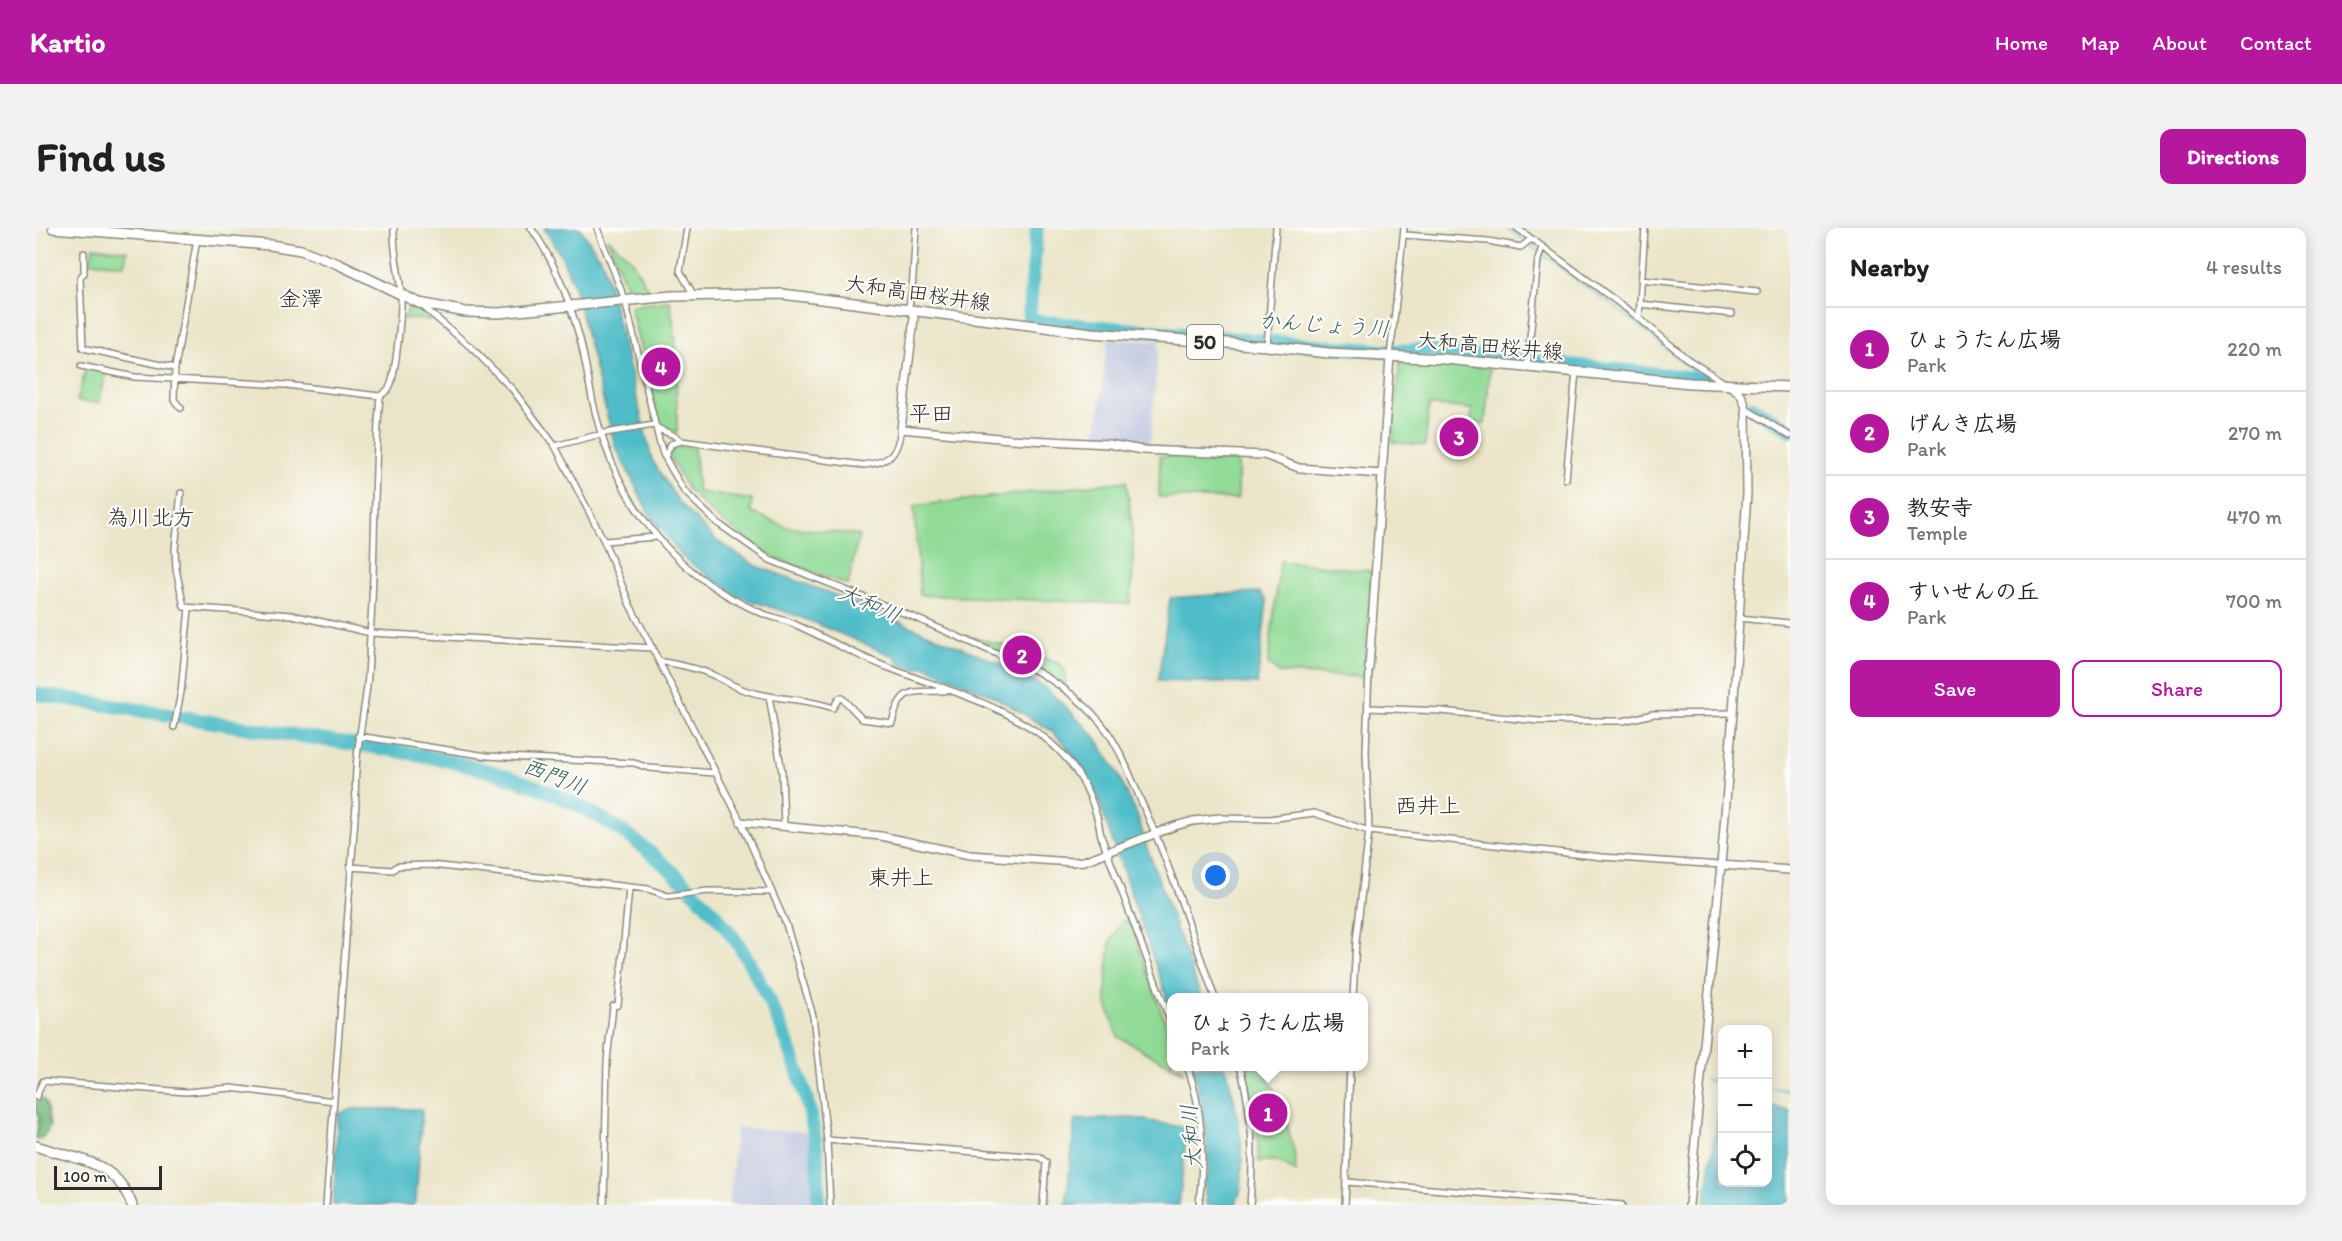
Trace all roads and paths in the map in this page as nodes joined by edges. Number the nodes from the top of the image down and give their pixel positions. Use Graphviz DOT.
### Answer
graph roads {
  1 [pos="53,228"];
  2 [pos="394,228"];
  3 [pos="531,228"];
  4 [pos="597,228"];
  5 [pos="687,228"];
  6 [pos="916,228"];
  7 [pos="1276,228"];
  8 [pos="1517,228"];
  9 [pos="1645,228"];
  10 [pos="1404,231"];
  11 [pos="197,238"];
  12 [pos="1531,239"];
  13 [pos="1542,247"];
  14 [pos="84,253"];
  15 [pos="1641,280"];
  16 [pos="1757,292"];
  17 [pos="693,294"];
  18 [pos="401,295"];
  19 [pos="623,301"];
  20 [pos="419,303"];
  21 [pos="1640,304"];
  22 [pos="571,306"];
  23 [pos="909,310"];
  24 [pos="1732,314"];
  25 [pos="1639,318"];
  26 [pos="1268,342"];
  27 [pos="1390,353"];
  28 [pos="1527,363"];
  29 [pos="81,366"];
  30 [pos="175,368"];
  31 [pos="1576,372"];
  32 [pos="175,380"];
  33 [pos="1726,384"];
  34 [pos="1790,387"];
  35 [pos="380,396"];
  36 [pos="181,408"];
  37 [pos="1746,409"];
  38 [pos="652,425"];
  39 [pos="901,429"];
  40 [pos="603,434"];
  41 [pos="1790,436"];
  42 [pos="681,441"];
  43 [pos="555,446"];
  44 [pos="665,457"];
  45 [pos="1381,474"];
  46 [pos="1566,479"];
  47 [pos="181,493"];
  48 [pos="656,537"];
  49 [pos="604,541"];
  50 [pos="189,608"];
  51 [pos="1738,618"];
  52 [pos="1790,623"];
  53 [pos="371,633"];
  54 [pos="653,648"];
  55 [pos="659,661"];
  56 [pos="1369,668"];
  57 [pos="952,691"];
  58 [pos="769,696"];
  59 [pos="1369,708"];
  60 [pos="1733,713"];
  61 [pos="174,726"];
  62 [pos="358,738"];
  63 [pos="715,773"];
  64 [pos="1220,818"];
  65 [pos="741,822"];
  66 [pos="784,826"];
  67 [pos="1369,831"];
  68 [pos="1155,834"];
  69 [pos="1108,851"];
  70 [pos="1721,865"];
  71 [pos="350,867"];
  72 [pos="1790,870"];
  73 [pos="629,888"];
  74 [pos="772,892"];
  75 [pos="1213,993"];
  76 [pos="1353,993"];
  77 [pos="1167,1012"];
  78 [pos="1189,1071"];
  79 [pos="1241,1071"];
  80 [pos="1350,1071"];
  81 [pos="36,1097"];
  82 [pos="334,1101"];
  83 [pos="827,1140"];
  84 [pos="36,1146"];
  85 [pos="1347,1182"];
  86 [pos="132,1205"];
  87 [pos="326,1205"];
  88 [pos="604,1205"];
  89 [pos="830,1205"];
  90 [pos="1043,1205"];
  91 [pos="1199,1205"];
  92 [pos="1250,1205"];
  93 [pos="1345,1205"];
  94 [pos="1622,1205"];
  95 [pos="1689,1205"];
  1 -- 11 [label="main road, 大和高田桜井線 / 50"];
  2 -- 18 [label="street"];
  3 -- 22 [label="street"];
  4 -- 19 [label="street"];
  5 -- 17 [label="street"];
  6 -- 23 [label="street"];
  7 -- 26 [label="street"];
  8 -- 12 [label="street"];
  9 -- 15 [label="street"];
  10 -- 12 [label="street"];
  10 -- 27 [label="street"];
  11 -- 18 [label="main road, 大和高田桜井線 / 50"];
  11 -- 30 [label="street"];
  12 -- 13 [label="street"];
  13 -- 25 [label="street"];
  13 -- 28 [label="street"];
  14 -- 30 [label="street"];
  15 -- 16 [label="street"];
  15 -- 21 [label="street"];
  17 -- 19 [label="main road, 大和高田桜井線 / 50"];
  17 -- 23 [label="main road, 大和高田桜井線 / 50"];
  18 -- 20 [label="main road, 大和高田桜井線 / 50"];
  18 -- 35 [label="street"];
  19 -- 22 [label="main road, 大和高田桜井線 / 50"];
  19 -- 38 [label="street"];
  20 -- 22 [label="main road, 大和高田桜井線 / 50"];
  20 -- 43 [label="street"];
  21 -- 24 [label="street"];
  21 -- 25 [label="street"];
  22 -- 40 [label="street"];
  23 -- 26 [label="main road, 大和高田桜井線 / 50"];
  23 -- 39 [label="street"];
  25 -- 33 [label="street"];
  26 -- 27 [label="main road, 大和高田桜井線 / 50"];
  27 -- 28 [label="main road, 大和高田桜井線 / 50"];
  27 -- 45 [label="street"];
  28 -- 31 [label="main road, 大和高田桜井線 / 50"];
  29 -- 32 [label="street"];
  30 -- 32 [label="street"];
  31 -- 33 [label="main road, 大和高田桜井線 / 50"];
  31 -- 46 [label="street"];
  32 -- 35 [label="street"];
  32 -- 36 [label="street"];
  33 -- 34 [label="main road, 大和高田桜井線 / 50"];
  33 -- 37 [label="street"];
  35 -- 53 [label="street"];
  37 -- 41 [label="street"];
  37 -- 51 [label="street"];
  38 -- 40 [label="street"];
  38 -- 42 [label="street"];
  38 -- 44 [label="street"];
  39 -- 42 [label="street"];
  39 -- 45 [label="street"];
  40 -- 43 [label="street"];
  40 -- 48 [label="street"];
  42 -- 44 [label="street"];
  43 -- 49 [label="street"];
  44 -- 68 [label="street"];
  45 -- 56 [label="street"];
  47 -- 50 [label="street"];
  48 -- 49 [label="street"];
  48 -- 57 [label="street"];
  49 -- 54 [label="street"];
  50 -- 53 [label="street"];
  50 -- 61 [label="street"];
  51 -- 52 [label="street"];
  51 -- 60 [label="street"];
  53 -- 54 [label="street"];
  53 -- 62 [label="street"];
  54 -- 55 [label="street"];
  55 -- 58 [label="street"];
  55 -- 63 [label="street"];
  56 -- 59 [label="street"];
  57 -- 58 [label="street"];
  57 -- 69 [label="street"];
  58 -- 66 [label="street"];
  59 -- 60 [label="street"];
  59 -- 67 [label="street"];
  60 -- 70 [label="street"];
  62 -- 63 [label="street"];
  62 -- 71 [label="street"];
  63 -- 65 [label="street"];
  64 -- 67 [label="street"];
  64 -- 68 [label="street"];
  65 -- 66 [label="street"];
  65 -- 74 [label="street"];
  66 -- 69 [label="street"];
  67 -- 70 [label="street"];
  67 -- 76 [label="street"];
  68 -- 69 [label="street"];
  68 -- 75 [label="street"];
  69 -- 77 [label="street"];
  70 -- 72 [label="street"];
  70 -- 95 [label="street"];
  71 -- 73 [label="street"];
  71 -- 82 [label="street"];
  73 -- 74 [label="street"];
  73 -- 88 [label="street"];
  74 -- 83 [label="street"];
  78 -- 91 [label="street"];
  79 -- 92 [label="street"];
  80 -- 85 [label="street"];
  81 -- 82 [label="street"];
  82 -- 87 [label="street"];
  83 -- 89 [label="street"];
  83 -- 90 [label="street"];
  84 -- 86 [label="main road"];
  85 -- 93 [label="street"];
  85 -- 94 [label="street"];
}
